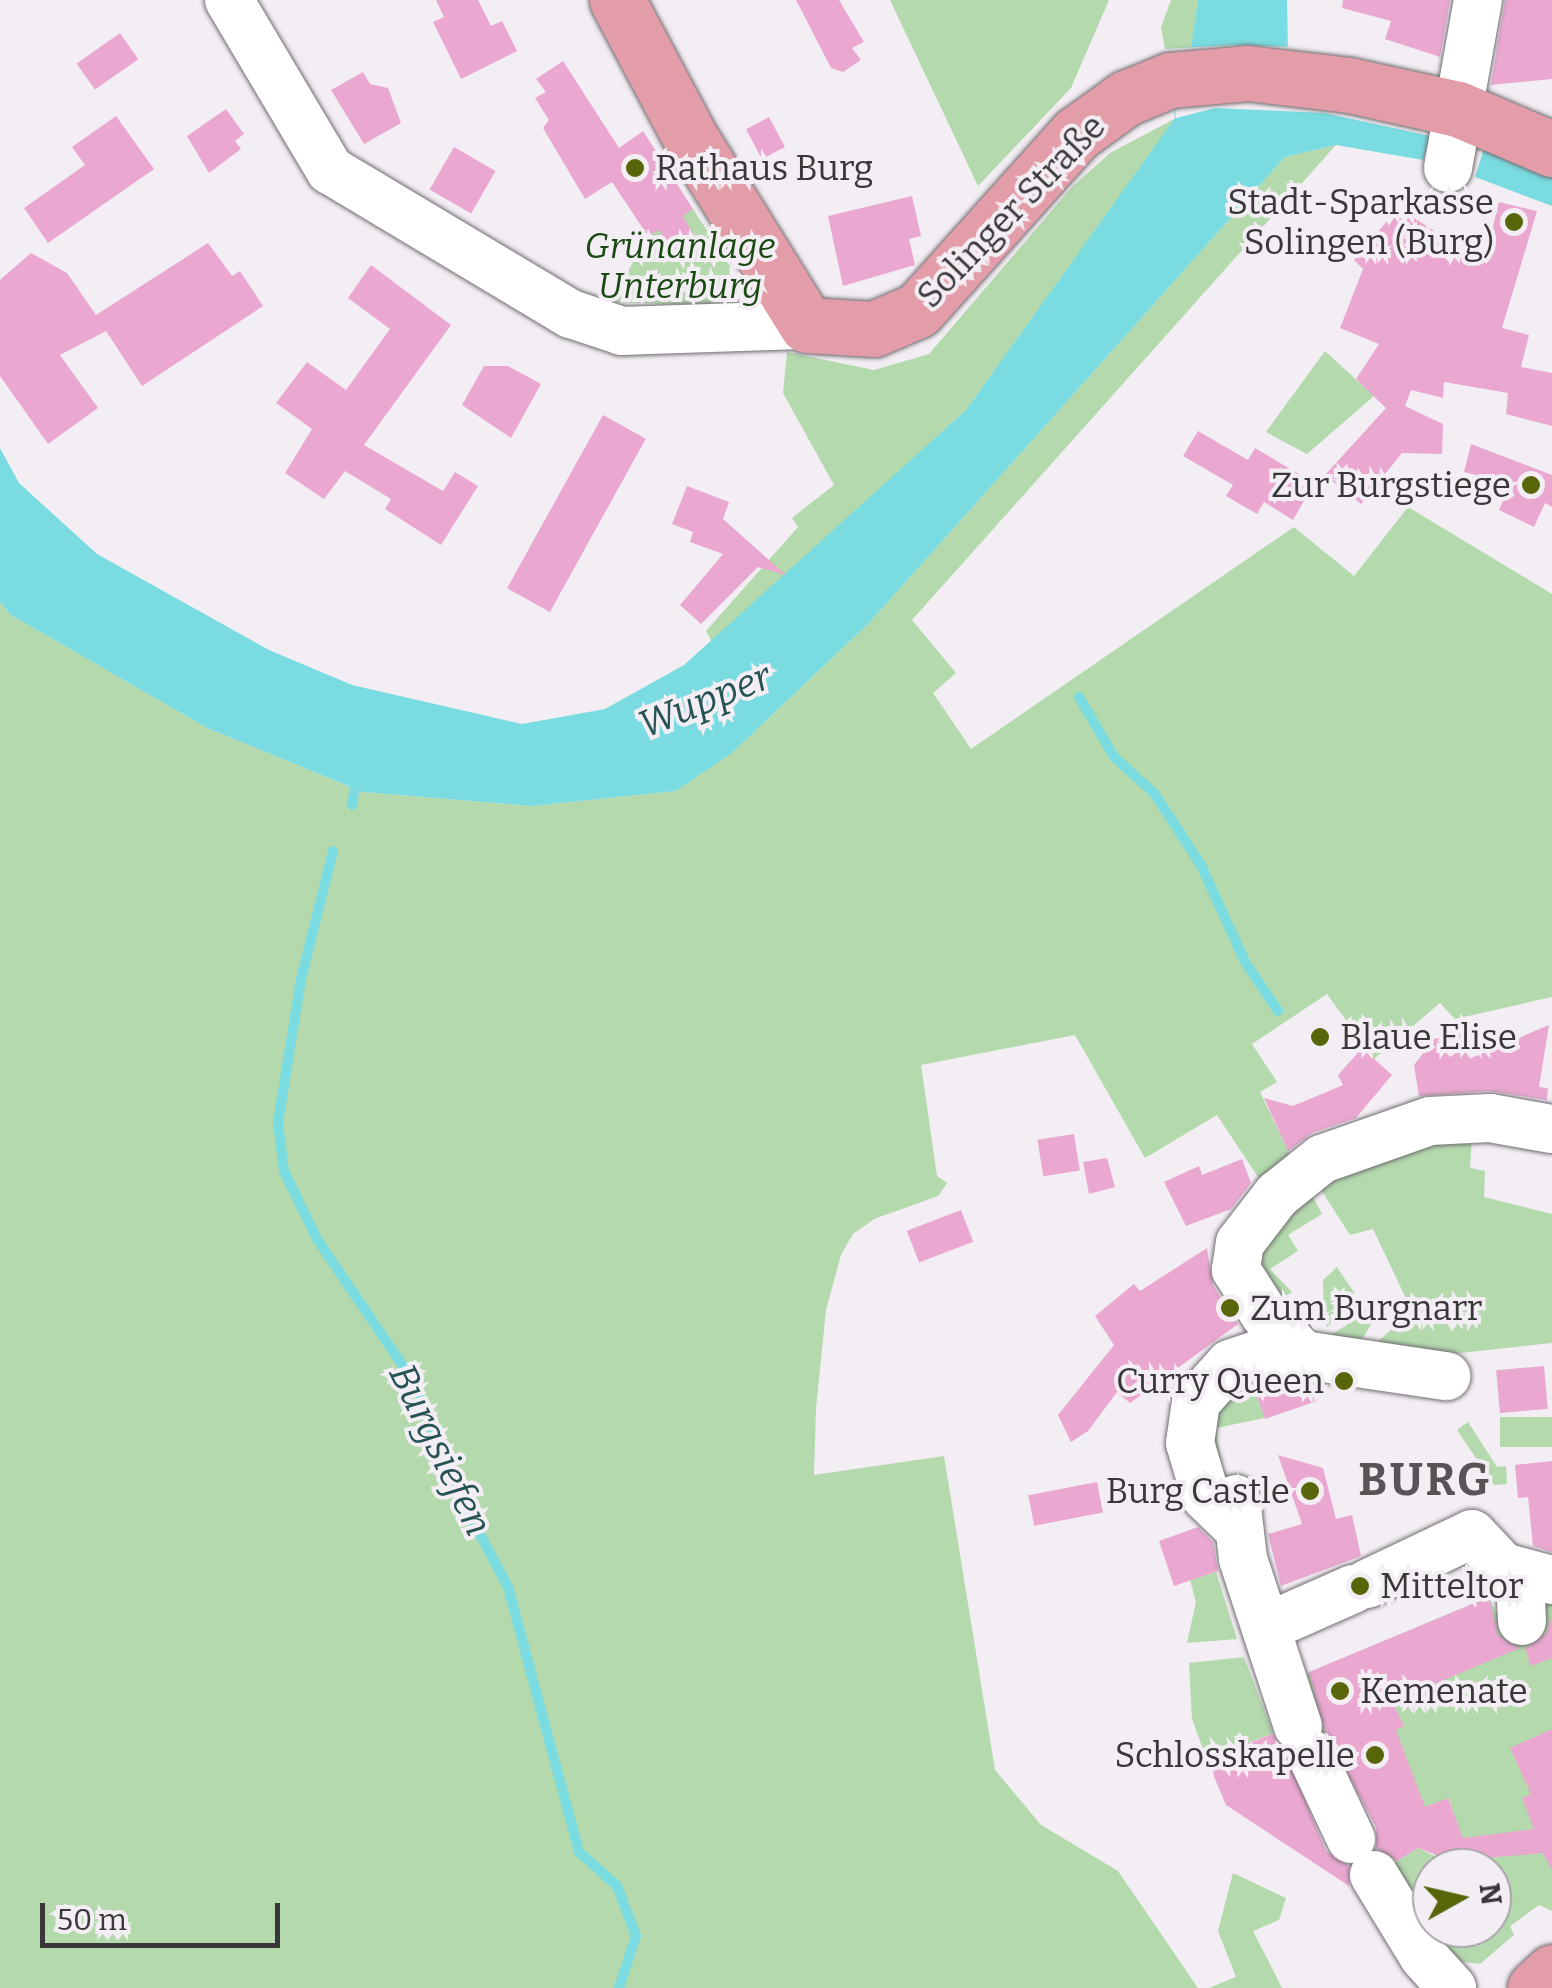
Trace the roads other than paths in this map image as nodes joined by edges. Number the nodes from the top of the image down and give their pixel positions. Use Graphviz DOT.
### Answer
graph roads {
  1 [pos="229,0"];
  2 [pos="616,0"];
  3 [pos="1478,0"];
  4 [pos="1450,127"];
  5 [pos="1552,149"];
  6 [pos="807,325"];
  7 [pos="1552,1129"];
  8 [pos="1303,1355"];
  9 [pos="1446,1376"];
  10 [pos="1531,1593"];
  11 [pos="1266,1627"];
  12 [pos="1552,1972"];
  13 [pos="1452,1988"];
  14 [pos="1535,1988"];
  1 -- 6 [label="street"];
  2 -- 6 [label="main road"];
  3 -- 4 [label="street"];
  4 -- 5 [label="main road"];
  4 -- 6 [label="main road, Solinger Straße"];
  7 -- 8 [label="street"];
  8 -- 9 [label="street"];
  8 -- 11 [label="street"];
  10 -- 11 [label="street"];
  11 -- 13 [label="street"];
  12 -- 14 [label="main road"];
}
